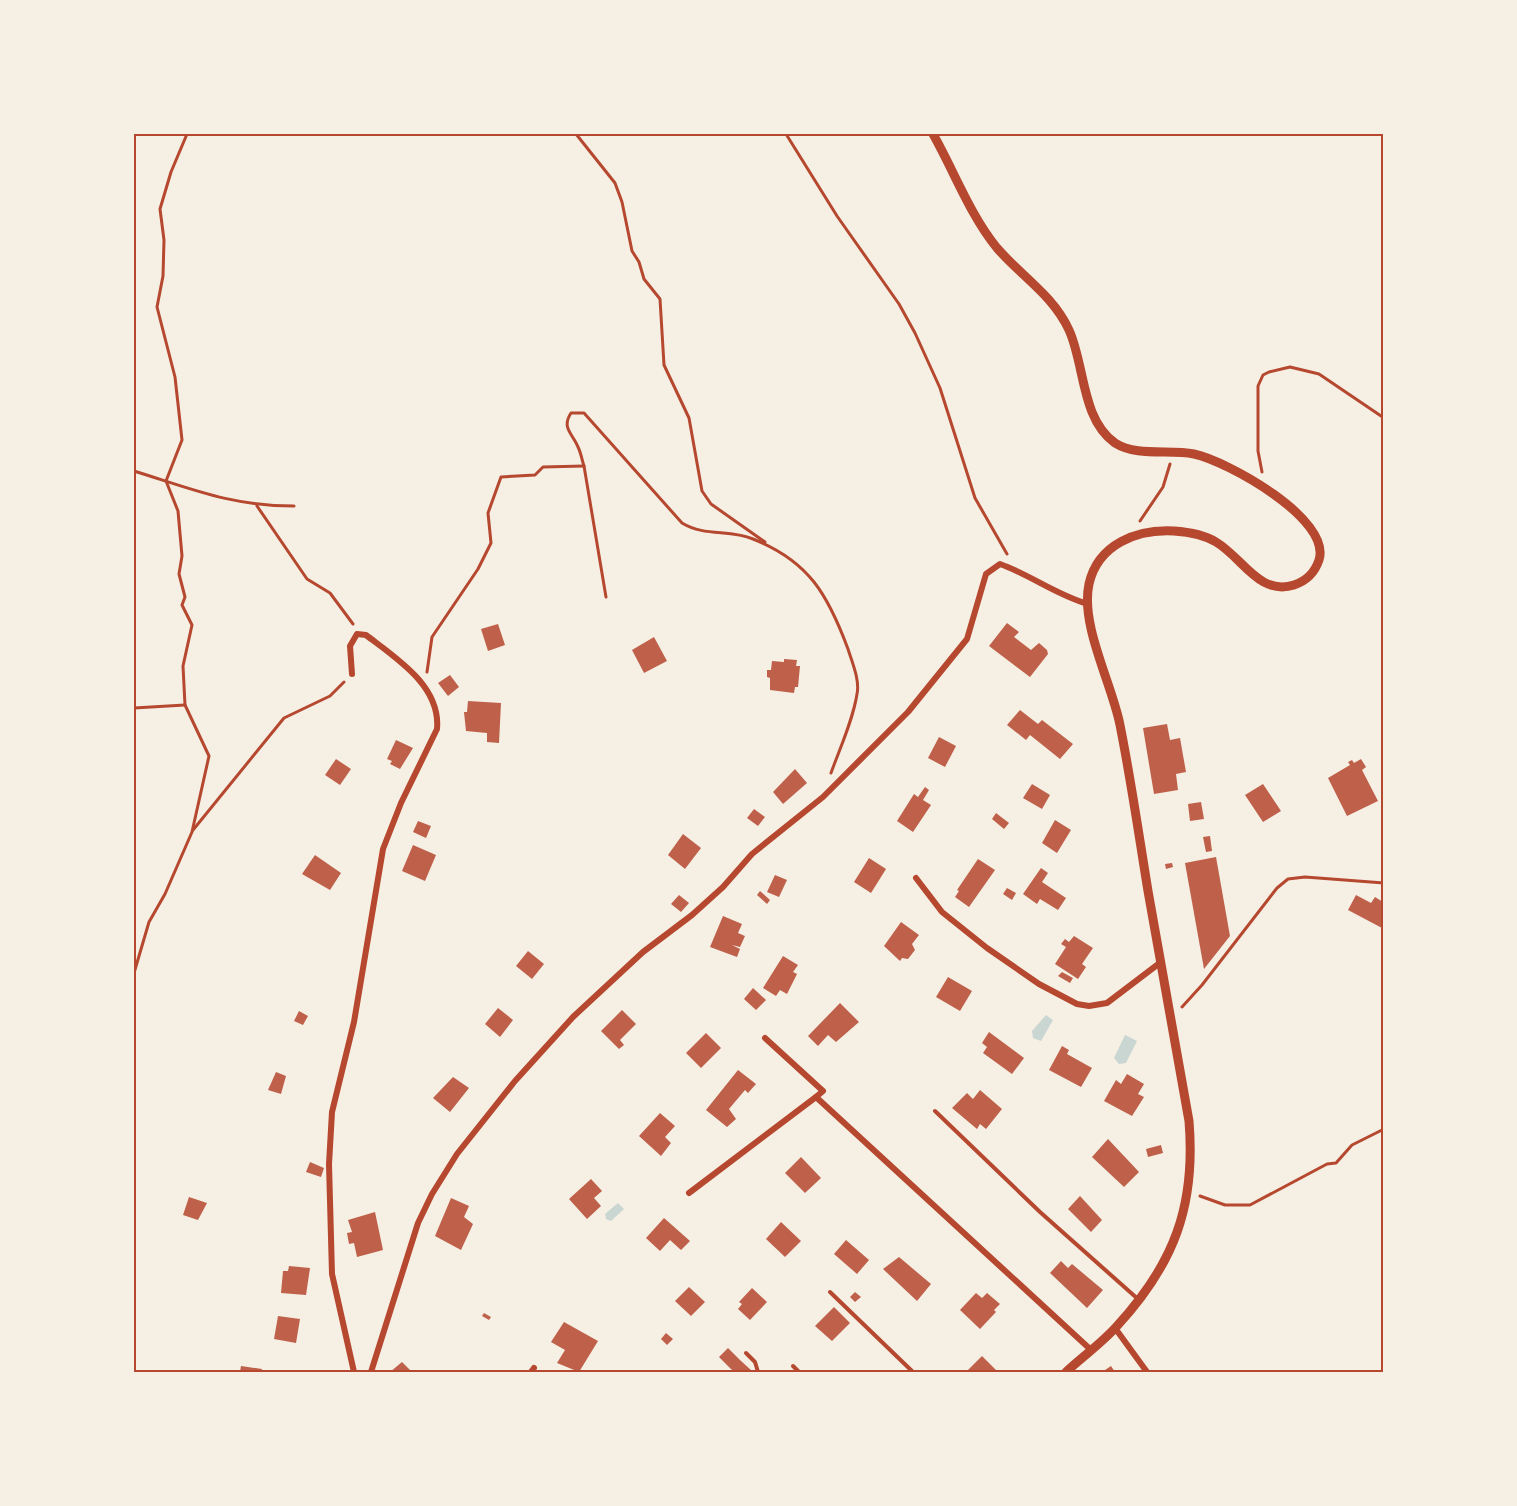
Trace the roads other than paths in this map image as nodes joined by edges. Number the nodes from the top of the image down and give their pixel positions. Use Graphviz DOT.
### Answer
graph roads {
  1 [pos="933,134"];
  2 [pos="1088,604"];
  3 [pos="352,674"];
  4 [pos="916,878"];
  5 [pos="1162,962"];
  6 [pos="765,1038"];
  7 [pos="816,1097"];
  8 [pos="935,1111"];
  9 [pos="689,1193"];
  10 [pos="830,1292"];
  11 [pos="1139,1301"];
  12 [pos="1115,1328"];
  13 [pos="1090,1349"];
  14 [pos="746,1353"];
  15 [pos="793,1366"];
  16 [pos="354,1372"];
  17 [pos="371,1372"];
  18 [pos="758,1372"];
  19 [pos="799,1372"];
  20 [pos="913,1372"];
  21 [pos="1066,1372"];
  22 [pos="1147,1372"];
  1 -- 2 [label="street"];
  2 -- 5 [label="street"];
  2 -- 17 [label="street"];
  3 -- 16 [label="street"];
  4 -- 5 [label="street"];
  5 -- 11 [label="street"];
  6 -- 7 [label="street"];
  7 -- 9 [label="street"];
  7 -- 13 [label="street"];
  8 -- 11 [label="lane"];
  10 -- 20 [label="lane"];
  11 -- 12 [label="street"];
  12 -- 13 [label="street"];
  12 -- 22 [label="street"];
  13 -- 21 [label="street"];
  14 -- 18 [label="lane"];
  15 -- 19 [label="lane"];
}
